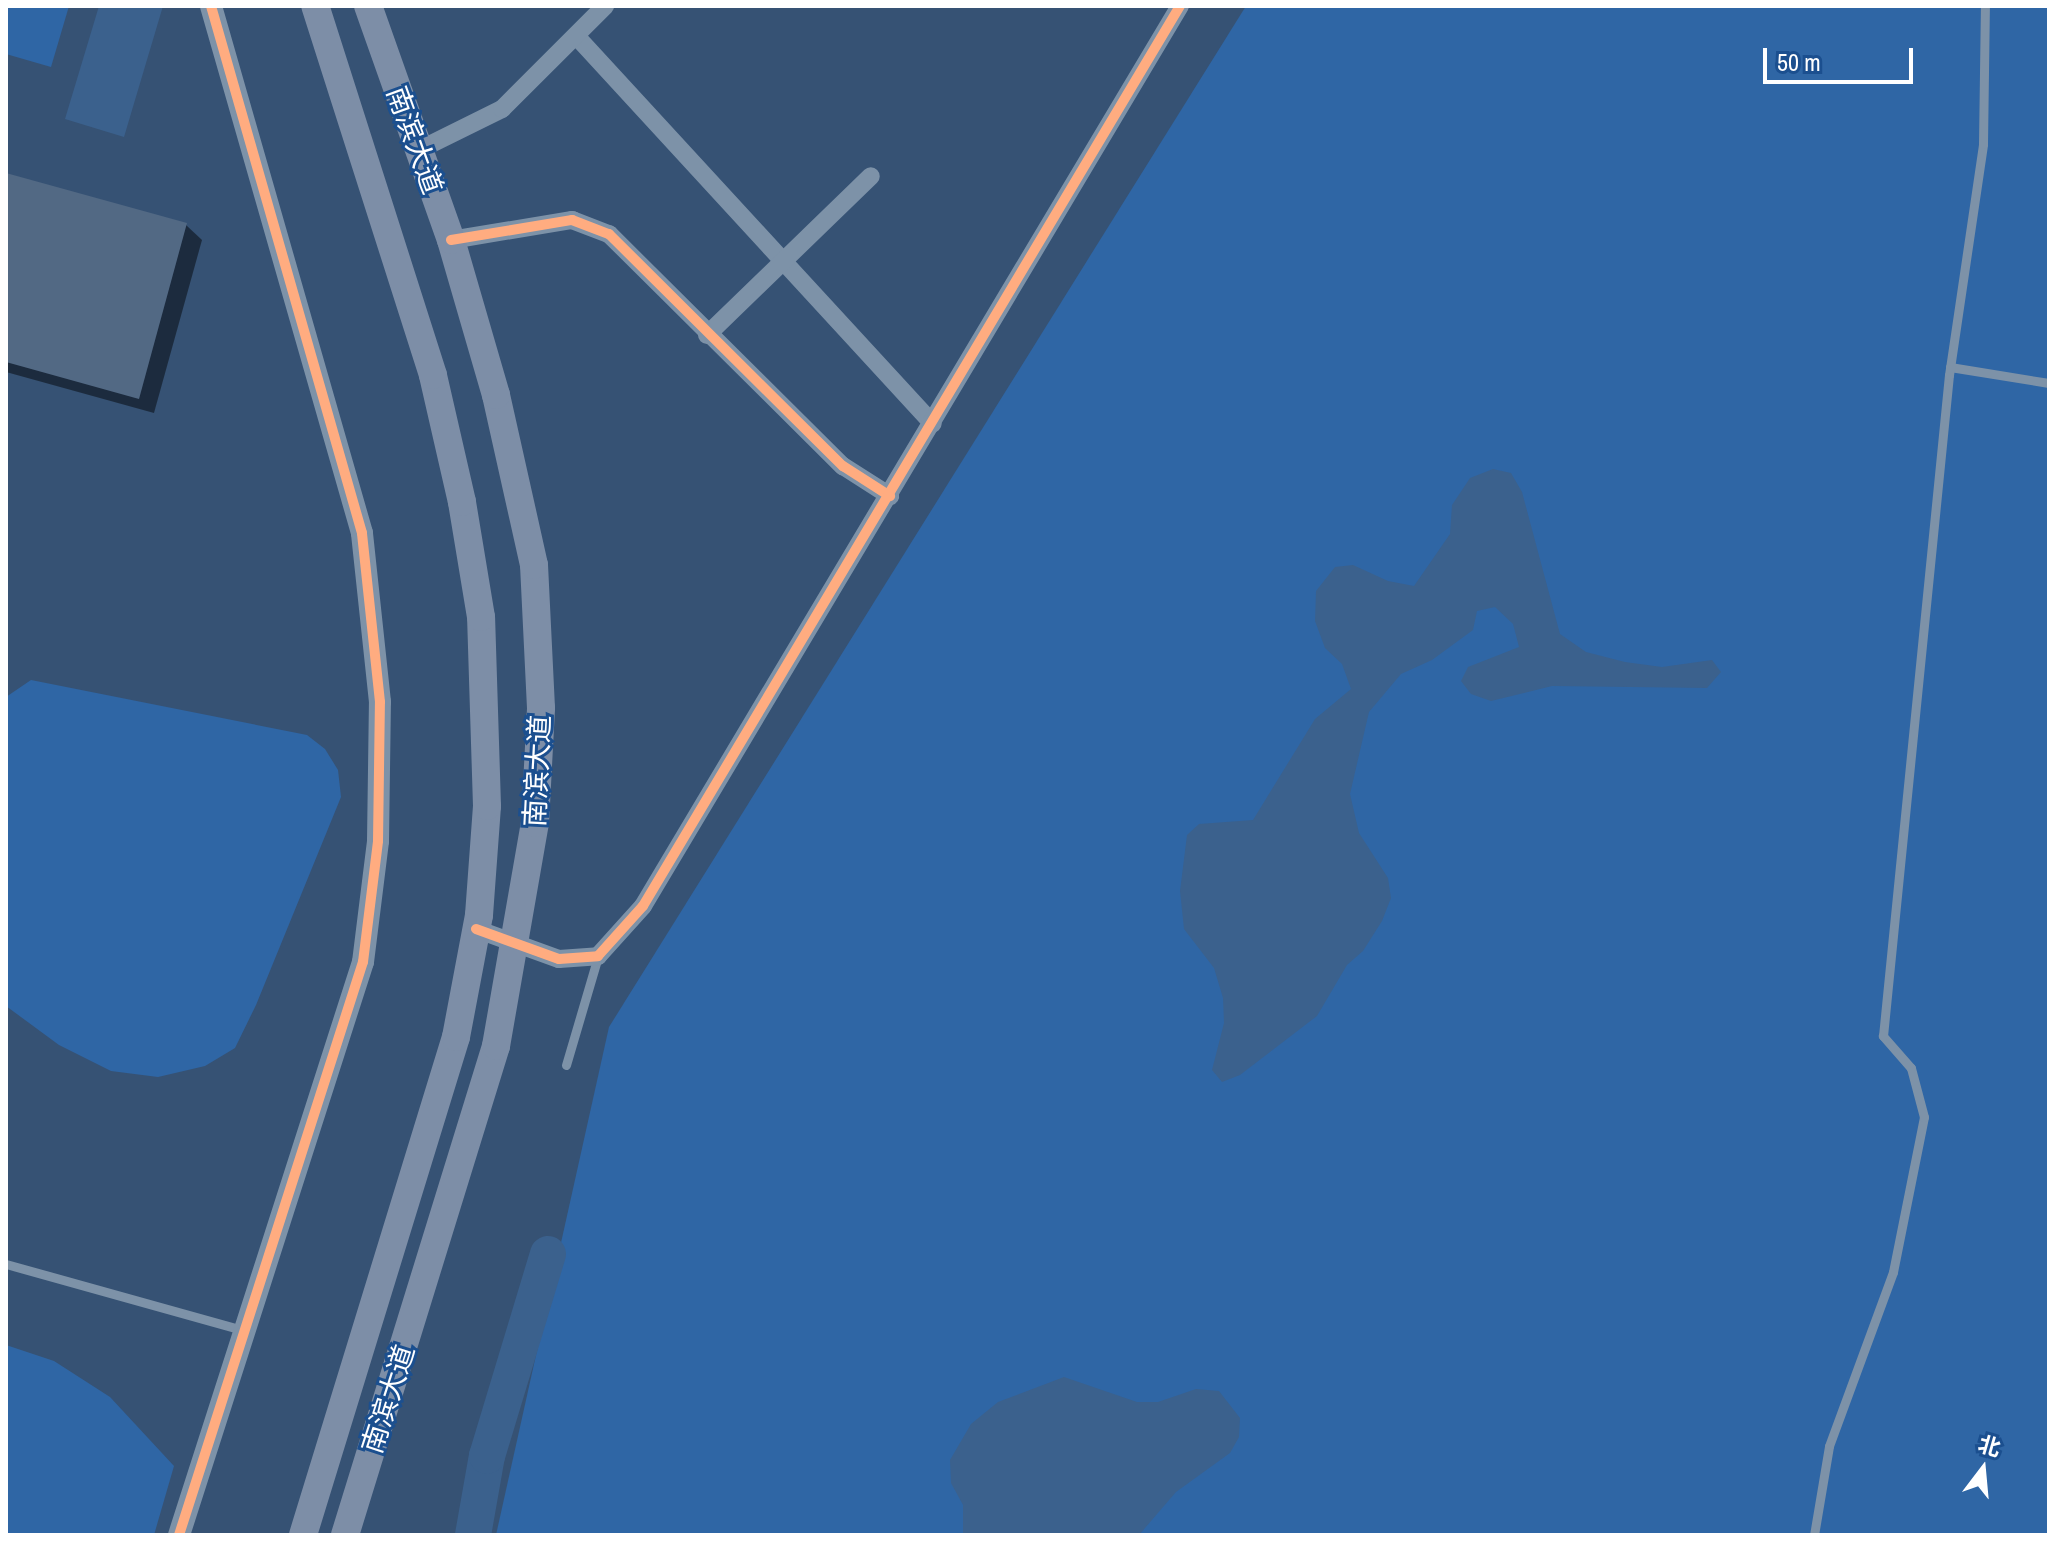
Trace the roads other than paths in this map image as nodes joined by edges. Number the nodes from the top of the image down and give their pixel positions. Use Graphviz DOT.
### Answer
graph roads {
  1 [pos="211,6"];
  2 [pos="315,6"];
  3 [pos="368,6"];
  4 [pos="605,6"];
  5 [pos="1180,6"];
  6 [pos="1985,6"];
  7 [pos="578,38"];
  8 [pos="417,151"];
  9 [pos="871,176"];
  10 [pos="451,240"];
  11 [pos="783,261"];
  12 [pos="707,335"];
  13 [pos="1950,367"];
  14 [pos="2049,383"];
  15 [pos="933,424"];
  16 [pos="890,496"];
  17 [pos="476,929"];
  18 [pos="514,946"];
  19 [pos="598,956"];
  20 [pos="566,1065"];
  21 [pos="6,1264"];
  22 [pos="243,1330"];
  23 [pos="179,1535"];
  24 [pos="303,1535"];
  25 [pos="345,1535"];
  26 [pos="1814,1535"];
  1 -- 22 [label="street"];
  2 -- 17 [label="main road, 南滨大道"];
  3 -- 8 [label="main road, 南滨大道"];
  4 -- 7 [label="street"];
  5 -- 15 [label="street"];
  6 -- 13 [label="lane"];
  7 -- 8 [label="street"];
  7 -- 11 [label="street"];
  8 -- 10 [label="main road, 南滨大道"];
  9 -- 11 [label="street"];
  10 -- 12 [label="street"];
  10 -- 18 [label="main road, 南滨大道"];
  11 -- 12 [label="street"];
  11 -- 15 [label="street"];
  12 -- 16 [label="street"];
  13 -- 14 [label="lane"];
  13 -- 26 [label="lane"];
  15 -- 16 [label="street"];
  16 -- 19 [label="street"];
  17 -- 18 [label="street"];
  17 -- 24 [label="main road, 南滨大道"];
  18 -- 19 [label="street"];
  18 -- 25 [label="main road, 南滨大道"];
  19 -- 20 [label="lane"];
  21 -- 22 [label="lane"];
  22 -- 23 [label="street"];
}
